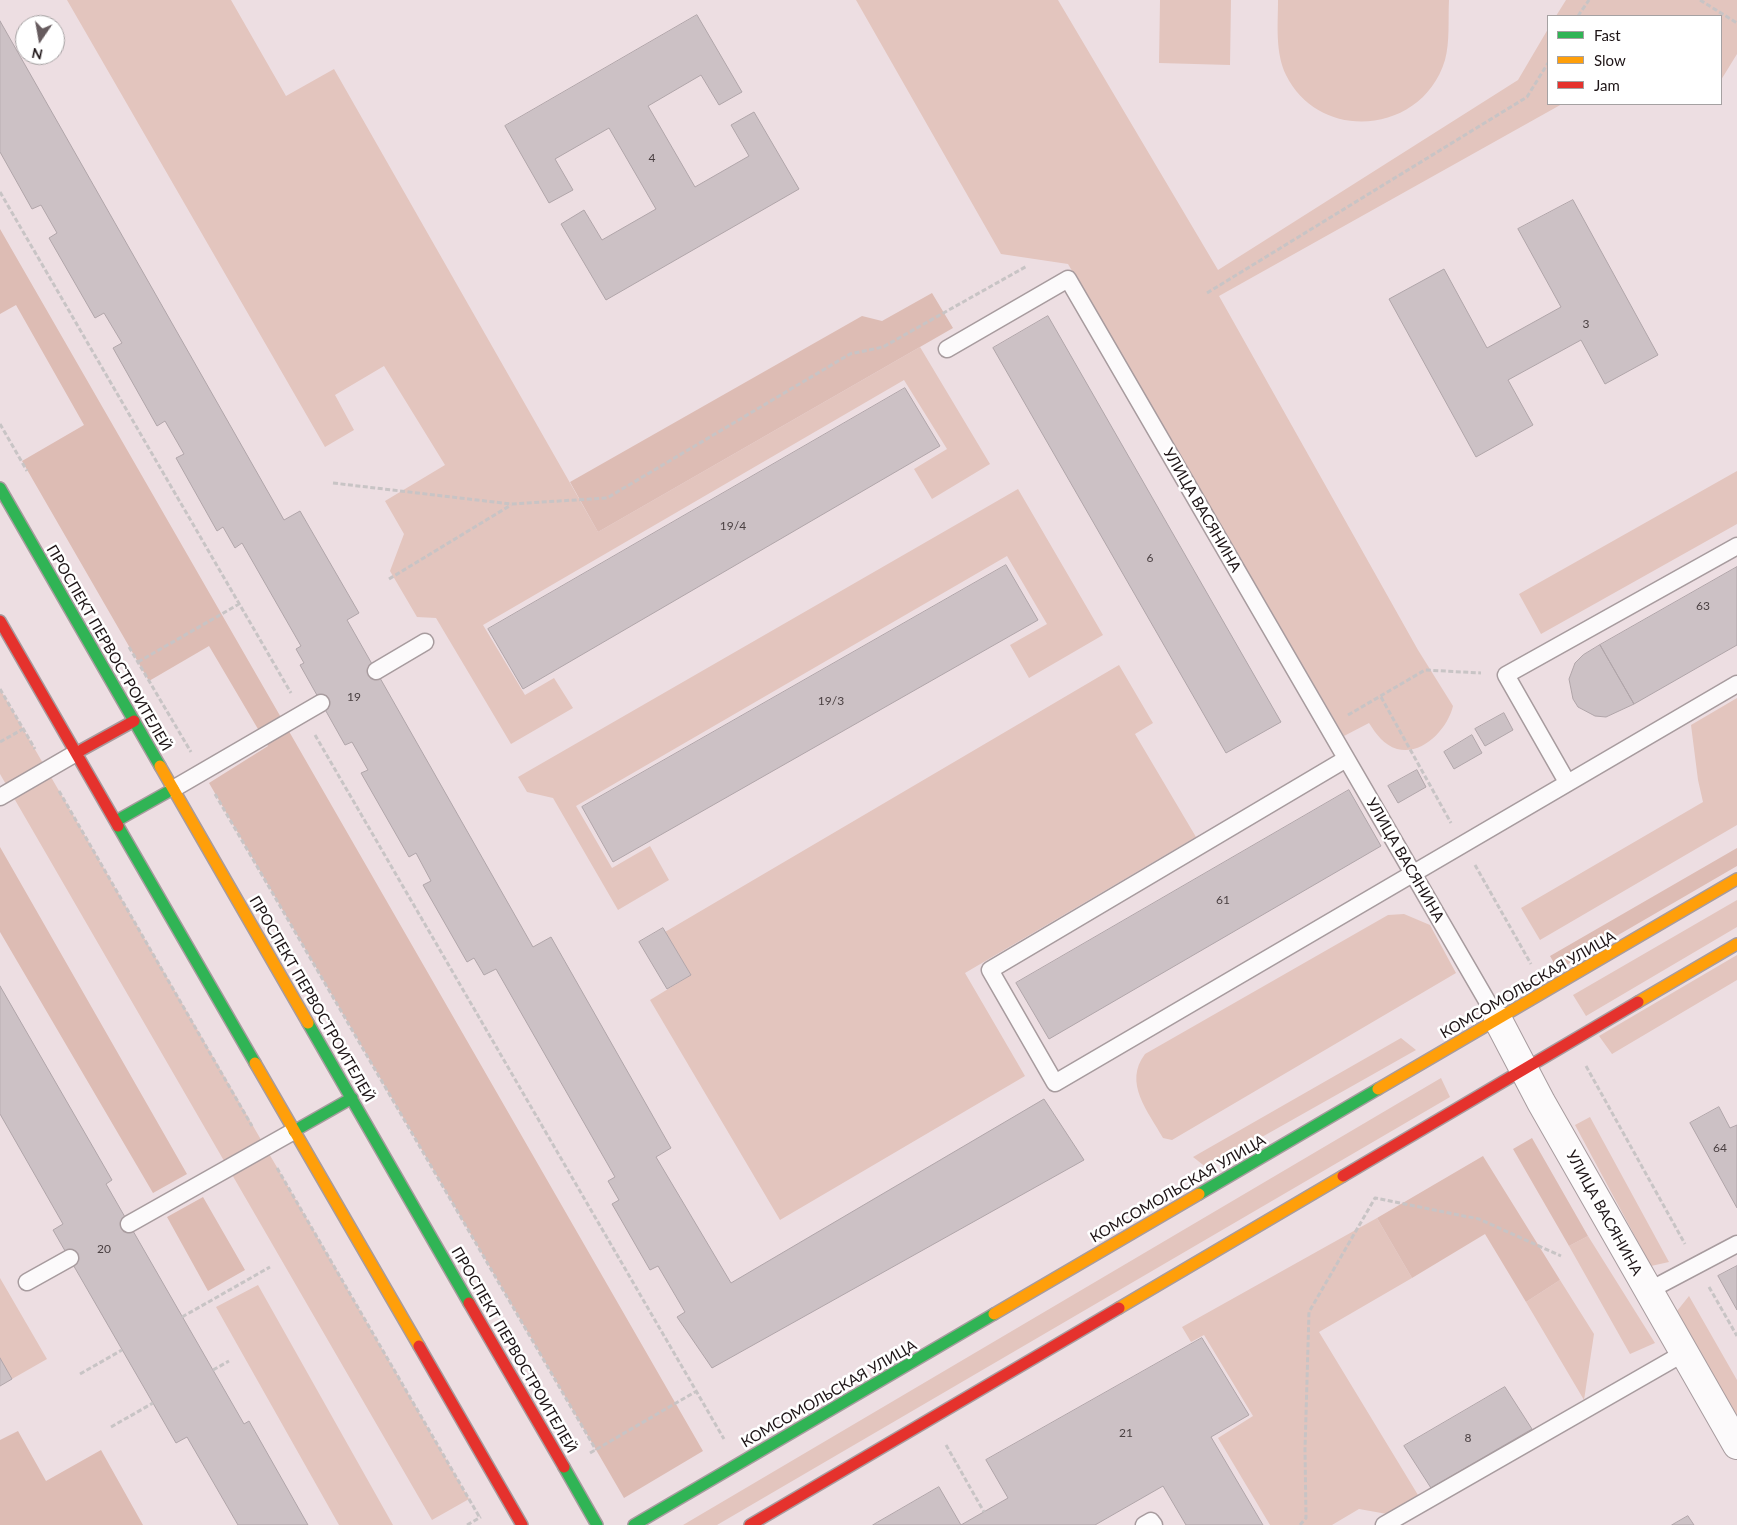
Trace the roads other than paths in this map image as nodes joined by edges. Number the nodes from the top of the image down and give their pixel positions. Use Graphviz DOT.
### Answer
graph roads {
  1 [pos="947,349"];
  2 [pos="0,488"];
  3 [pos="1737,546"];
  4 [pos="0,621"];
  5 [pos="425,642"];
  6 [pos="376,672"];
  7 [pos="1737,684"];
  8 [pos="321,703"];
  9 [pos="134,721"];
  10 [pos="76,753"];
  11 [pos="1346,759"];
  12 [pos="1567,782"];
  13 [pos="173,789"];
  14 [pos="0,797"];
  15 [pos="116,821"];
  16 [pos="1412,873"];
  17 [pos="1737,879"];
  18 [pos="1737,944"];
  19 [pos="1498,1020"];
  20 [pos="1524,1069"];
  21 [pos="352,1098"];
  22 [pos="294,1131"];
  23 [pos="129,1224"];
  24 [pos="1737,1244"];
  25 [pos="70,1258"];
  26 [pos="27,1282"];
  27 [pos="1648,1291"];
  28 [pos="1684,1353"];
  29 [pos="1737,1445"];
  30 [pos="522,1525"];
  31 [pos="598,1525"];
  32 [pos="634,1525"];
  33 [pos="750,1525"];
  34 [pos="1144,1525"];
  35 [pos="1154,1525"];
  36 [pos="1384,1525"];
  1 -- 11 [label="lane, УЛИЦА ВАСЯНИНА"];
  2 -- 9 [label="main road, ПРОСПЕКТ ПЕРВОСТРОИТЕЛЕЙ"];
  3 -- 12 [label="lane"];
  4 -- 10 [label="main road"];
  5 -- 6 [label="lane"];
  7 -- 12 [label="lane"];
  8 -- 13 [label="lane"];
  9 -- 10 [label="main road"];
  9 -- 13 [label="main road, ПРОСПЕКТ ПЕРВОСТРОИТЕЛЕЙ"];
  10 -- 14 [label="lane"];
  10 -- 15 [label="main road"];
  11 -- 16 [label="lane, УЛИЦА ВАСЯНИНА"];
  11 -- 16 [label="lane"];
  12 -- 16 [label="lane"];
  13 -- 15 [label="main road"];
  13 -- 21 [label="main road, ПРОСПЕКТ ПЕРВОСТРОИТЕЛЕЙ"];
  15 -- 22 [label="main road"];
  16 -- 19 [label="lane, УЛИЦА ВАСЯНИНА"];
  17 -- 19 [label="main road, КОМСОМОЛЬСКАЯ УЛИЦА"];
  18 -- 20 [label="main road"];
  19 -- 20 [label="street, УЛИЦА ВАСЯНИНА"];
  19 -- 32 [label="main road, КОМСОМОЛЬСКАЯ УЛИЦА"];
  20 -- 27 [label="street, УЛИЦА ВАСЯНИНА"];
  20 -- 33 [label="main road"];
  21 -- 22 [label="main road"];
  21 -- 31 [label="main road, ПРОСПЕКТ ПЕРВОСТРОИТЕЛЕЙ"];
  22 -- 23 [label="lane"];
  22 -- 30 [label="main road"];
  24 -- 27 [label="lane"];
  25 -- 26 [label="lane"];
  27 -- 28 [label="street, УЛИЦА ВАСЯНИНА"];
  28 -- 29 [label="street, УЛИЦА ВАСЯНИНА"];
  28 -- 36 [label="lane"];
  34 -- 35 [label="lane"];
}
